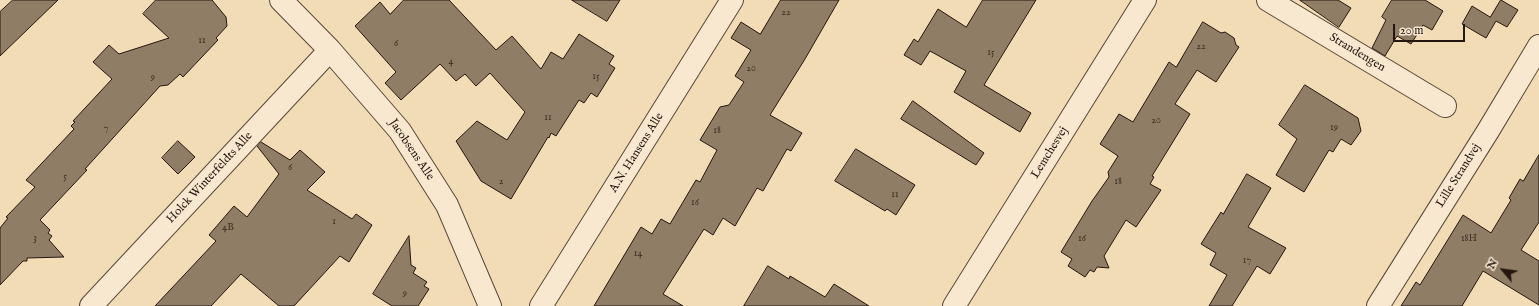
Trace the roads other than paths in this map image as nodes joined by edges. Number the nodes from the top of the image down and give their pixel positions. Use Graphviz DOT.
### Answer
graph roads {
  1 [pos="281,0"];
  2 [pos="732,0"];
  3 [pos="1145,0"];
  4 [pos="1268,0"];
  5 [pos="1539,46"];
  6 [pos="330,50"];
  7 [pos="1533,69"];
  8 [pos="1445,106"];
  9 [pos="91,306"];
  10 [pos="490,306"];
  11 [pos="542,306"];
  12 [pos="954,306"];
  13 [pos="1378,306"];
  1 -- 6 [label="street, Jacobsens Alle"];
  2 -- 11 [label="street, A.N. Hansens Alle"];
  3 -- 12 [label="street, Lemchesvej"];
  4 -- 8 [label="street, Strandengen"];
  5 -- 7 [label="street, Lille Strandvej"];
  6 -- 9 [label="street, Holck Winterfeldts Alle"];
  6 -- 10 [label="street, Jacobsens Alle"];
  7 -- 13 [label="street, Lille Strandvej"];
}
